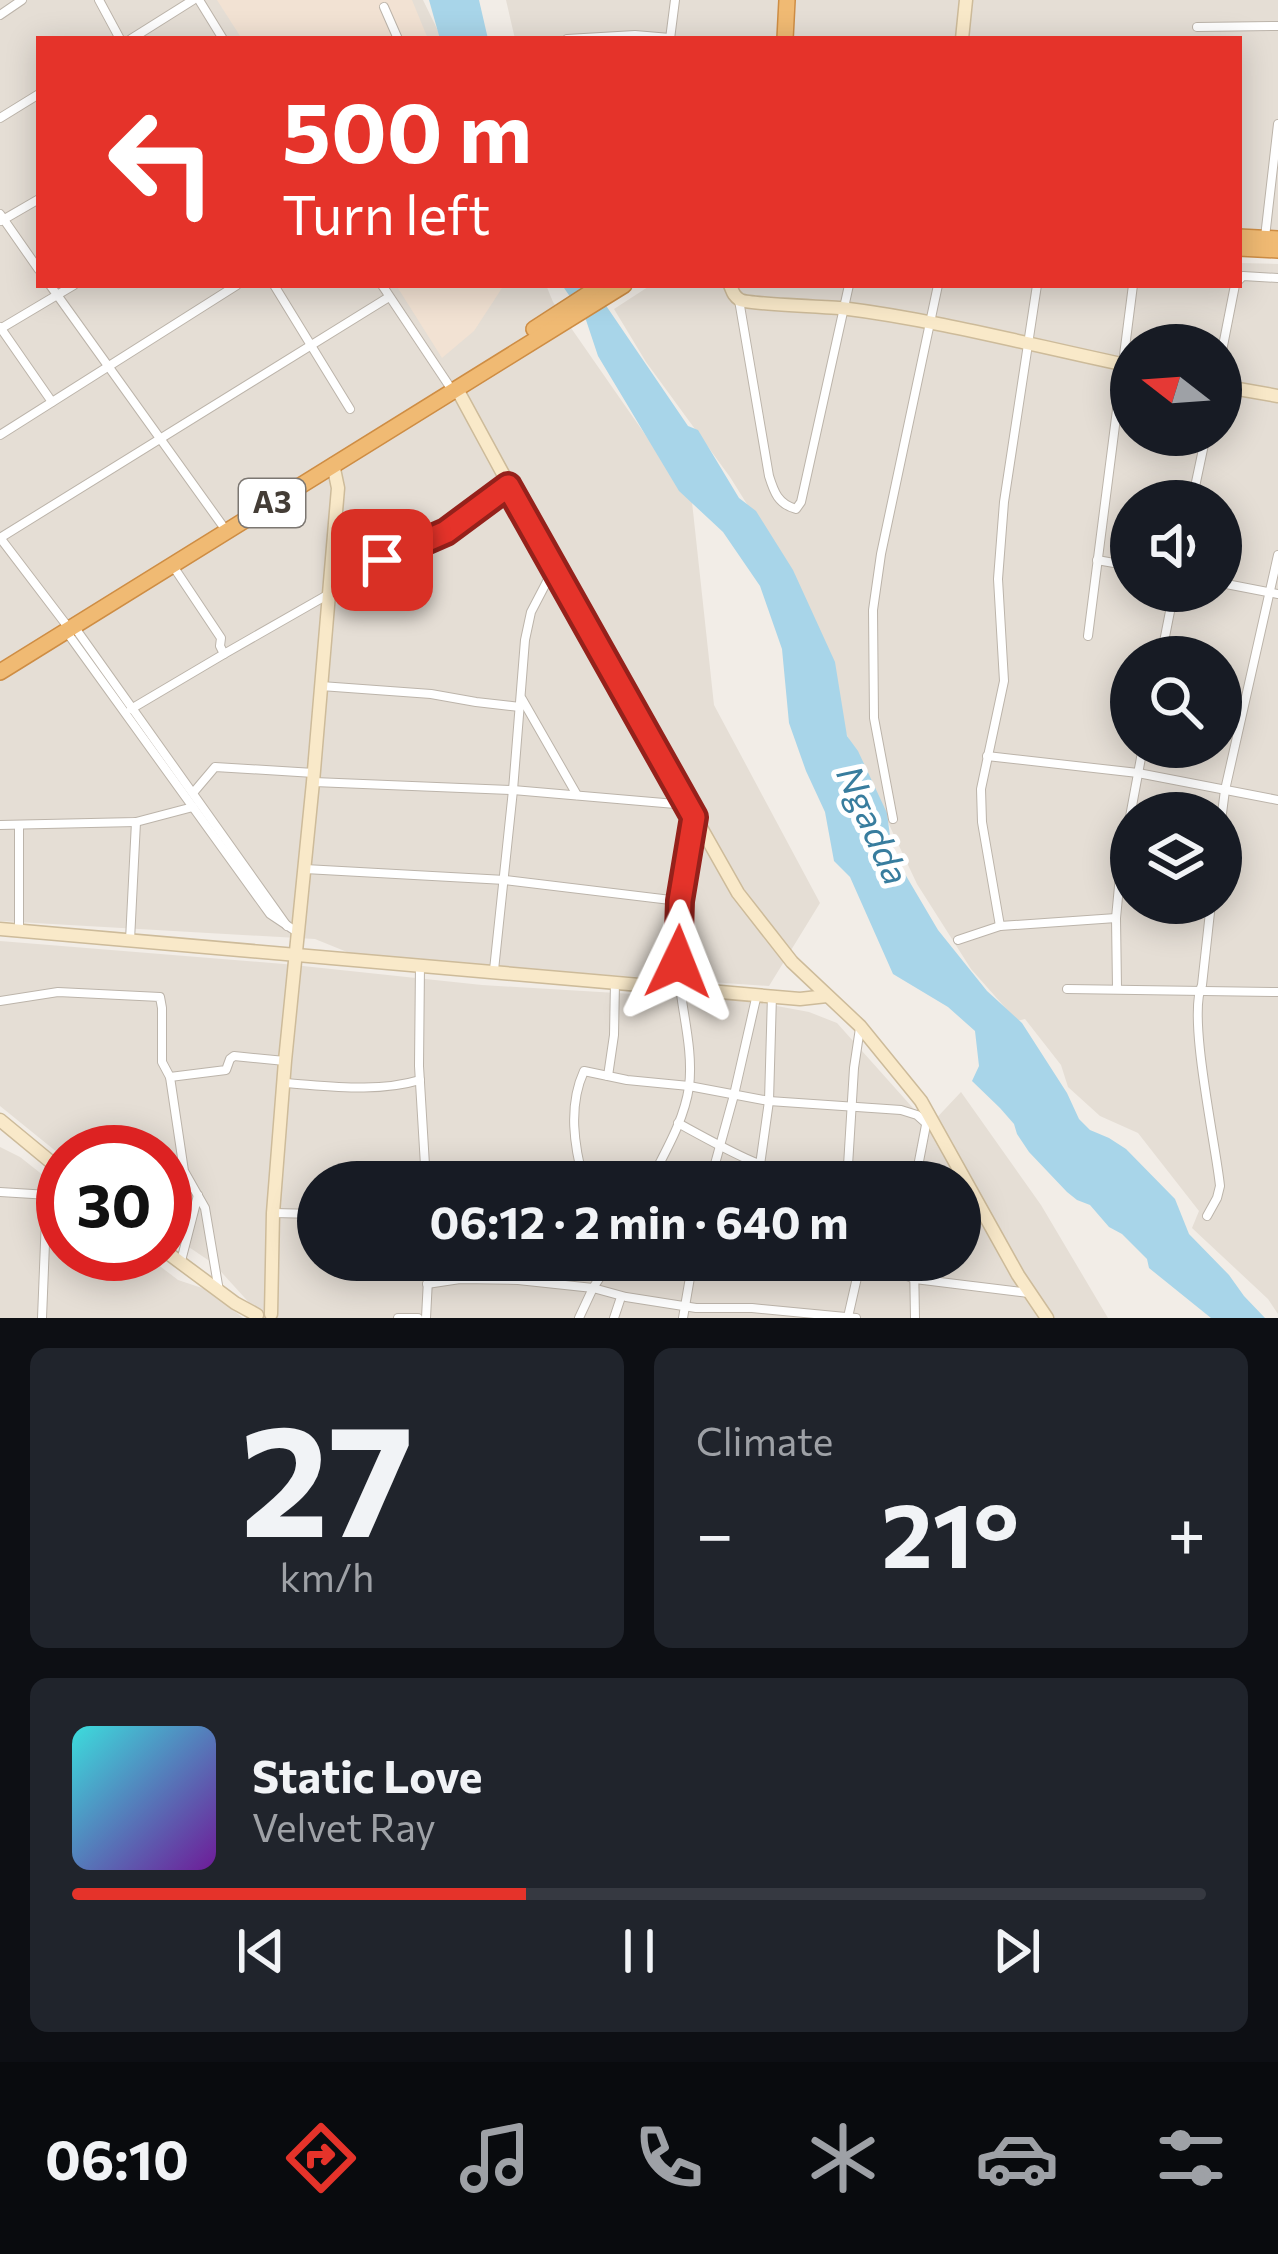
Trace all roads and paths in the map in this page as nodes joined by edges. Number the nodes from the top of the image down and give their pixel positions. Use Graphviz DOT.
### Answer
graph roads {
  1 [pos="22,0"];
  2 [pos="99,0"];
  3 [pos="196,0"];
  4 [pos="675,0"];
  5 [pos="777,0"];
  6 [pos="788,0"];
  7 [pos="797,0"];
  8 [pos="966,0"];
  9 [pos="384,7"];
  10 [pos="0,15"];
  11 [pos="1278,26"];
  12 [pos="1196,27"];
  13 [pos="118,36"];
  14 [pos="135,36"];
  15 [pos="222,36"];
  16 [pos="397,36"];
  17 [pos="670,36"];
  18 [pos="776,36"];
  19 [pos="785,36"];
  20 [pos="796,36"];
  21 [pos="962,36"];
  22 [pos="36,96"];
  23 [pos="0,118"];
  24 [pos="1278,124"];
  25 [pos="36,200"];
  26 [pos="1,218"];
  27 [pos="1271,238"];
  28 [pos="1242,248"];
  29 [pos="1278,250"];
  30 [pos="36,266"];
  31 [pos="1242,278"];
  32 [pos="1278,278"];
  33 [pos="52,288"];
  34 [pos="69,288"];
  35 [pos="232,288"];
  36 [pos="276,288"];
  37 [pos="384,288"];
  38 [pos="598,288"];
  39 [pos="618,288"];
  40 [pos="732,288"];
  41 [pos="849,288"];
  42 [pos="937,288"];
  43 [pos="1036,288"];
  44 [pos="1133,288"];
  45 [pos="1236,288"];
  46 [pos="57,296"];
  47 [pos="389,296"];
  48 [pos="739,298"];
  49 [pos="846,309"];
  50 [pos="930,323"];
  51 [pos="1130,324"];
  52 [pos="1228,324"];
  53 [pos="0,328"];
  54 [pos="541,330"];
  55 [pos="1028,345"];
  56 [pos="311,346"];
  57 [pos="1110,362"];
  58 [pos="107,366"];
  59 [pos="453,386"];
  60 [pos="1242,390"];
  61 [pos="1278,396"];
  62 [pos="52,402"];
  63 [pos="350,409"];
  64 [pos="0,435"];
  65 [pos="161,438"];
  66 [pos="1112,456"];
  67 [pos="333,464"];
  68 [pos="508,486"];
  69 [pos="223,527"];
  70 [pos="0,538"];
  71 [pos="1278,555"];
  72 [pos="1097,560"];
  73 [pos="1110,562"];
  74 [pos="172,565"];
  75 [pos="554,568"];
  76 [pos="1242,587"];
  77 [pos="329,590"];
  78 [pos="1274,594"];
  79 [pos="67,625"];
  80 [pos="1088,636"];
  81 [pos="224,654"];
  82 [pos="0,660"];
  83 [pos="0,672"];
  84 [pos="321,686"];
  85 [pos="520,701"];
  86 [pos="131,709"];
  87 [pos="987,756"];
  88 [pos="1139,768"];
  89 [pos="1138,773"];
  90 [pos="313,778"];
  91 [pos="513,790"];
  92 [pos="1225,790"];
  93 [pos="1134,792"];
  94 [pos="193,793"];
  95 [pos="578,796"];
  96 [pos="1278,800"];
  97 [pos="193,807"];
  98 [pos="690,811"];
  99 [pos="893,819"];
  100 [pos="136,822"];
  101 [pos="0,825"];
  102 [pos="19,825"];
  103 [pos="303,868"];
  104 [pos="505,880"];
  105 [pos="680,901"];
  106 [pos="1110,918"];
  107 [pos="1115,924"];
  108 [pos="1209,924"];
  109 [pos="1000,926"];
  110 [pos="0,929"];
  111 [pos="19,930"];
  112 [pos="293,930"];
  113 [pos="130,940"];
  114 [pos="958,940"];
  115 [pos="295,954"];
  116 [pos="420,964"];
  117 [pos="494,970"];
  118 [pos="615,982"];
  119 [pos="680,987"];
  120 [pos="1117,988"];
  121 [pos="1067,989"];
  122 [pos="1198,991"];
  123 [pos="1278,992"];
  124 [pos="764,994"];
  125 [pos="826,996"];
  126 [pos="0,1001"];
  127 [pos="860,1026"];
  128 [pos="285,1061"];
  129 [pos="608,1076"];
  130 [pos="170,1077"];
  131 [pos="421,1080"];
  132 [pos="285,1083"];
  133 [pos="689,1086"];
  134 [pos="734,1095"];
  135 [pos="769,1101"];
  136 [pos="851,1108"];
  137 [pos="928,1118"];
  138 [pos="0,1120"];
  139 [pos="678,1124"];
  140 [pos="719,1147"];
  141 [pos="36,1149"];
  142 [pos="425,1161"];
  143 [pos="580,1161"];
  144 [pos="660,1161"];
  145 [pos="715,1161"];
  146 [pos="751,1161"];
  147 [pos="761,1161"];
  148 [pos="848,1161"];
  149 [pos="919,1161"];
  150 [pos="0,1192"];
  151 [pos="36,1194"];
  152 [pos="198,1196"];
  153 [pos="273,1214"];
  154 [pos="297,1214"];
  155 [pos="1207,1216"];
  156 [pos="192,1220"];
  157 [pos="192,1271"];
  158 [pos="44,1281"];
  159 [pos="427,1281"];
  160 [pos="597,1281"];
  161 [pos="689,1281"];
  162 [pos="858,1281"];
  163 [pos="914,1281"];
  164 [pos="929,1281"];
  165 [pos="427,1284"];
  166 [pos="592,1288"];
  167 [pos="220,1292"];
  168 [pos="1030,1294"];
  169 [pos="621,1296"];
  170 [pos="684,1306"];
  171 [pos="752,1313"];
  172 [pos="261,1316"];
  173 [pos="42,1318"];
  174 [pos="398,1318"];
  175 [pos="422,1318"];
  176 [pos="579,1318"];
  177 [pos="614,1318"];
  178 [pos="682,1318"];
  179 [pos="850,1318"];
  180 [pos="915,1318"];
  181 [pos="1047,1318"];
  1 -- 10 [label="street"];
  2 -- 13 [label="street"];
  3 -- 14 [label="street"];
  3 -- 15 [label="street"];
  4 -- 17 [label="street"];
  5 -- 18 [label="highway"];
  6 -- 19 [label="highway"];
  7 -- 20 [label="highway"];
  8 -- 21 [label="street"];
  9 -- 16 [label="street"];
  11 -- 12 [label="street"];
  22 -- 23 [label="street"];
  24 -- 27 [label="street"];
  25 -- 26 [label="street"];
  26 -- 30 [label="street"];
  28 -- 29 [label="highway"];
  31 -- 32 [label="street"];
  33 -- 46 [label="street"];
  34 -- 46 [label="street"];
  35 -- 58 [label="street"];
  36 -- 56 [label="street"];
  37 -- 47 [label="street"];
  38 -- 54 [label="highway, A3"];
  39 -- 54 [label="highway, A3"];
  40 -- 48 [label="street"];
  41 -- 49 [label="street"];
  42 -- 50 [label="street"];
  43 -- 55 [label="street"];
  44 -- 51 [label="street"];
  45 -- 52 [label="street"];
  46 -- 53 [label="street"];
  46 -- 58 [label="street"];
  47 -- 56 [label="street"];
  47 -- 59 [label="street"];
  48 -- 49 [label="street"];
  48 -- 49 [label="street"];
  49 -- 50 [label="street"];
  50 -- 55 [label="street"];
  50 -- 99 [label="street"];
  53 -- 62 [label="street"];
  54 -- 59 [label="highway, A3"];
  55 -- 57 [label="street"];
  55 -- 87 [label="street"];
  56 -- 63 [label="street"];
  56 -- 65 [label="street"];
  58 -- 62 [label="street"];
  58 -- 65 [label="street"];
  59 -- 67 [label="highway, A3"];
  59 -- 68 [label="street"];
  59 -- 69 [label="highway, A3"];
  60 -- 61 [label="street"];
  62 -- 64 [label="street"];
  65 -- 69 [label="street"];
  65 -- 70 [label="street"];
  66 -- 72 [label="street"];
  67 -- 69 [label="highway, A3"];
  67 -- 77 [label="street"];
  68 -- 75 [label="street"];
  68 -- 77 [label="street"];
  69 -- 74 [label="highway, A3"];
  69 -- 79 [label="highway, A3"];
  70 -- 79 [label="street"];
  71 -- 78 [label="street"];
  72 -- 73 [label="street"];
  72 -- 80 [label="street"];
  74 -- 79 [label="highway, A3"];
  74 -- 81 [label="street"];
  75 -- 85 [label="street"];
  75 -- 98 [label="street"];
  76 -- 78 [label="street"];
  77 -- 81 [label="street"];
  77 -- 84 [label="street"];
  78 -- 92 [label="street"];
  79 -- 82 [label="highway, A3"];
  79 -- 83 [label="highway, A3"];
  79 -- 86 [label="street"];
  79 -- 97 [label="street"];
  81 -- 86 [label="street"];
  84 -- 85 [label="street"];
  84 -- 90 [label="street"];
  85 -- 91 [label="street"];
  85 -- 95 [label="street"];
  86 -- 94 [label="street"];
  87 -- 89 [label="street"];
  87 -- 109 [label="street"];
  88 -- 89 [label="street"];
  89 -- 92 [label="street"];
  89 -- 93 [label="street"];
  90 -- 91 [label="street"];
  90 -- 94 [label="street"];
  90 -- 103 [label="street"];
  91 -- 95 [label="street"];
  91 -- 104 [label="street"];
  92 -- 96 [label="street"];
  94 -- 112 [label="street"];
  95 -- 98 [label="street"];
  97 -- 100 [label="street"];
  97 -- 112 [label="street"];
  98 -- 105 [label="street"];
  98 -- 125 [label="street"];
  100 -- 102 [label="street"];
  100 -- 113 [label="street"];
  101 -- 102 [label="street"];
  102 -- 111 [label="street"];
  103 -- 104 [label="street"];
  103 -- 112 [label="street"];
  104 -- 105 [label="street"];
  104 -- 117 [label="street"];
  105 -- 119 [label="street"];
  106 -- 109 [label="street"];
  107 -- 120 [label="street"];
  108 -- 122 [label="street"];
  109 -- 114 [label="street"];
  110 -- 111 [label="street"];
  111 -- 113 [label="street"];
  112 -- 115 [label="street"];
  113 -- 115 [label="street"];
  115 -- 116 [label="street"];
  115 -- 128 [label="street"];
  116 -- 117 [label="street"];
  116 -- 131 [label="street"];
  117 -- 118 [label="street"];
  118 -- 119 [label="street"];
  118 -- 129 [label="street"];
  119 -- 124 [label="street"];
  119 -- 133 [label="street"];
  120 -- 121 [label="street"];
  120 -- 122 [label="street"];
  122 -- 123 [label="street"];
  122 -- 155 [label="street"];
  124 -- 125 [label="street"];
  124 -- 134 [label="street"];
  124 -- 135 [label="street"];
  125 -- 127 [label="street"];
  126 -- 130 [label="street"];
  127 -- 136 [label="street"];
  127 -- 137 [label="street"];
  128 -- 130 [label="street"];
  128 -- 132 [label="street"];
  129 -- 133 [label="street"];
  129 -- 143 [label="street"];
  130 -- 152 [label="street"];
  131 -- 132 [label="street"];
  131 -- 142 [label="street"];
  132 -- 153 [label="street"];
  133 -- 134 [label="street"];
  133 -- 139 [label="street"];
  134 -- 135 [label="street"];
  134 -- 140 [label="street"];
  135 -- 136 [label="street"];
  135 -- 147 [label="street"];
  136 -- 137 [label="street"];
  136 -- 148 [label="street"];
  137 -- 149 [label="street"];
  137 -- 168 [label="street"];
  138 -- 141 [label="street"];
  139 -- 140 [label="street"];
  139 -- 144 [label="street"];
  140 -- 145 [label="street"];
  140 -- 146 [label="street"];
  150 -- 151 [label="street"];
  152 -- 156 [label="street"];
  152 -- 167 [label="street"];
  153 -- 154 [label="street"];
  153 -- 172 [label="street"];
  157 -- 167 [label="street"];
  158 -- 173 [label="street"];
  159 -- 165 [label="street"];
  160 -- 166 [label="street"];
  161 -- 170 [label="street"];
  162 -- 179 [label="street"];
  163 -- 180 [label="street"];
  164 -- 168 [label="street"];
  165 -- 166 [label="street"];
  165 -- 175 [label="street"];
  166 -- 169 [label="street"];
  166 -- 176 [label="street"];
  167 -- 172 [label="street"];
  168 -- 181 [label="street"];
  169 -- 170 [label="street"];
  169 -- 177 [label="street"];
  170 -- 171 [label="street"];
  170 -- 178 [label="street"];
  171 -- 179 [label="street"];
  174 -- 175 [label="street"];
}
